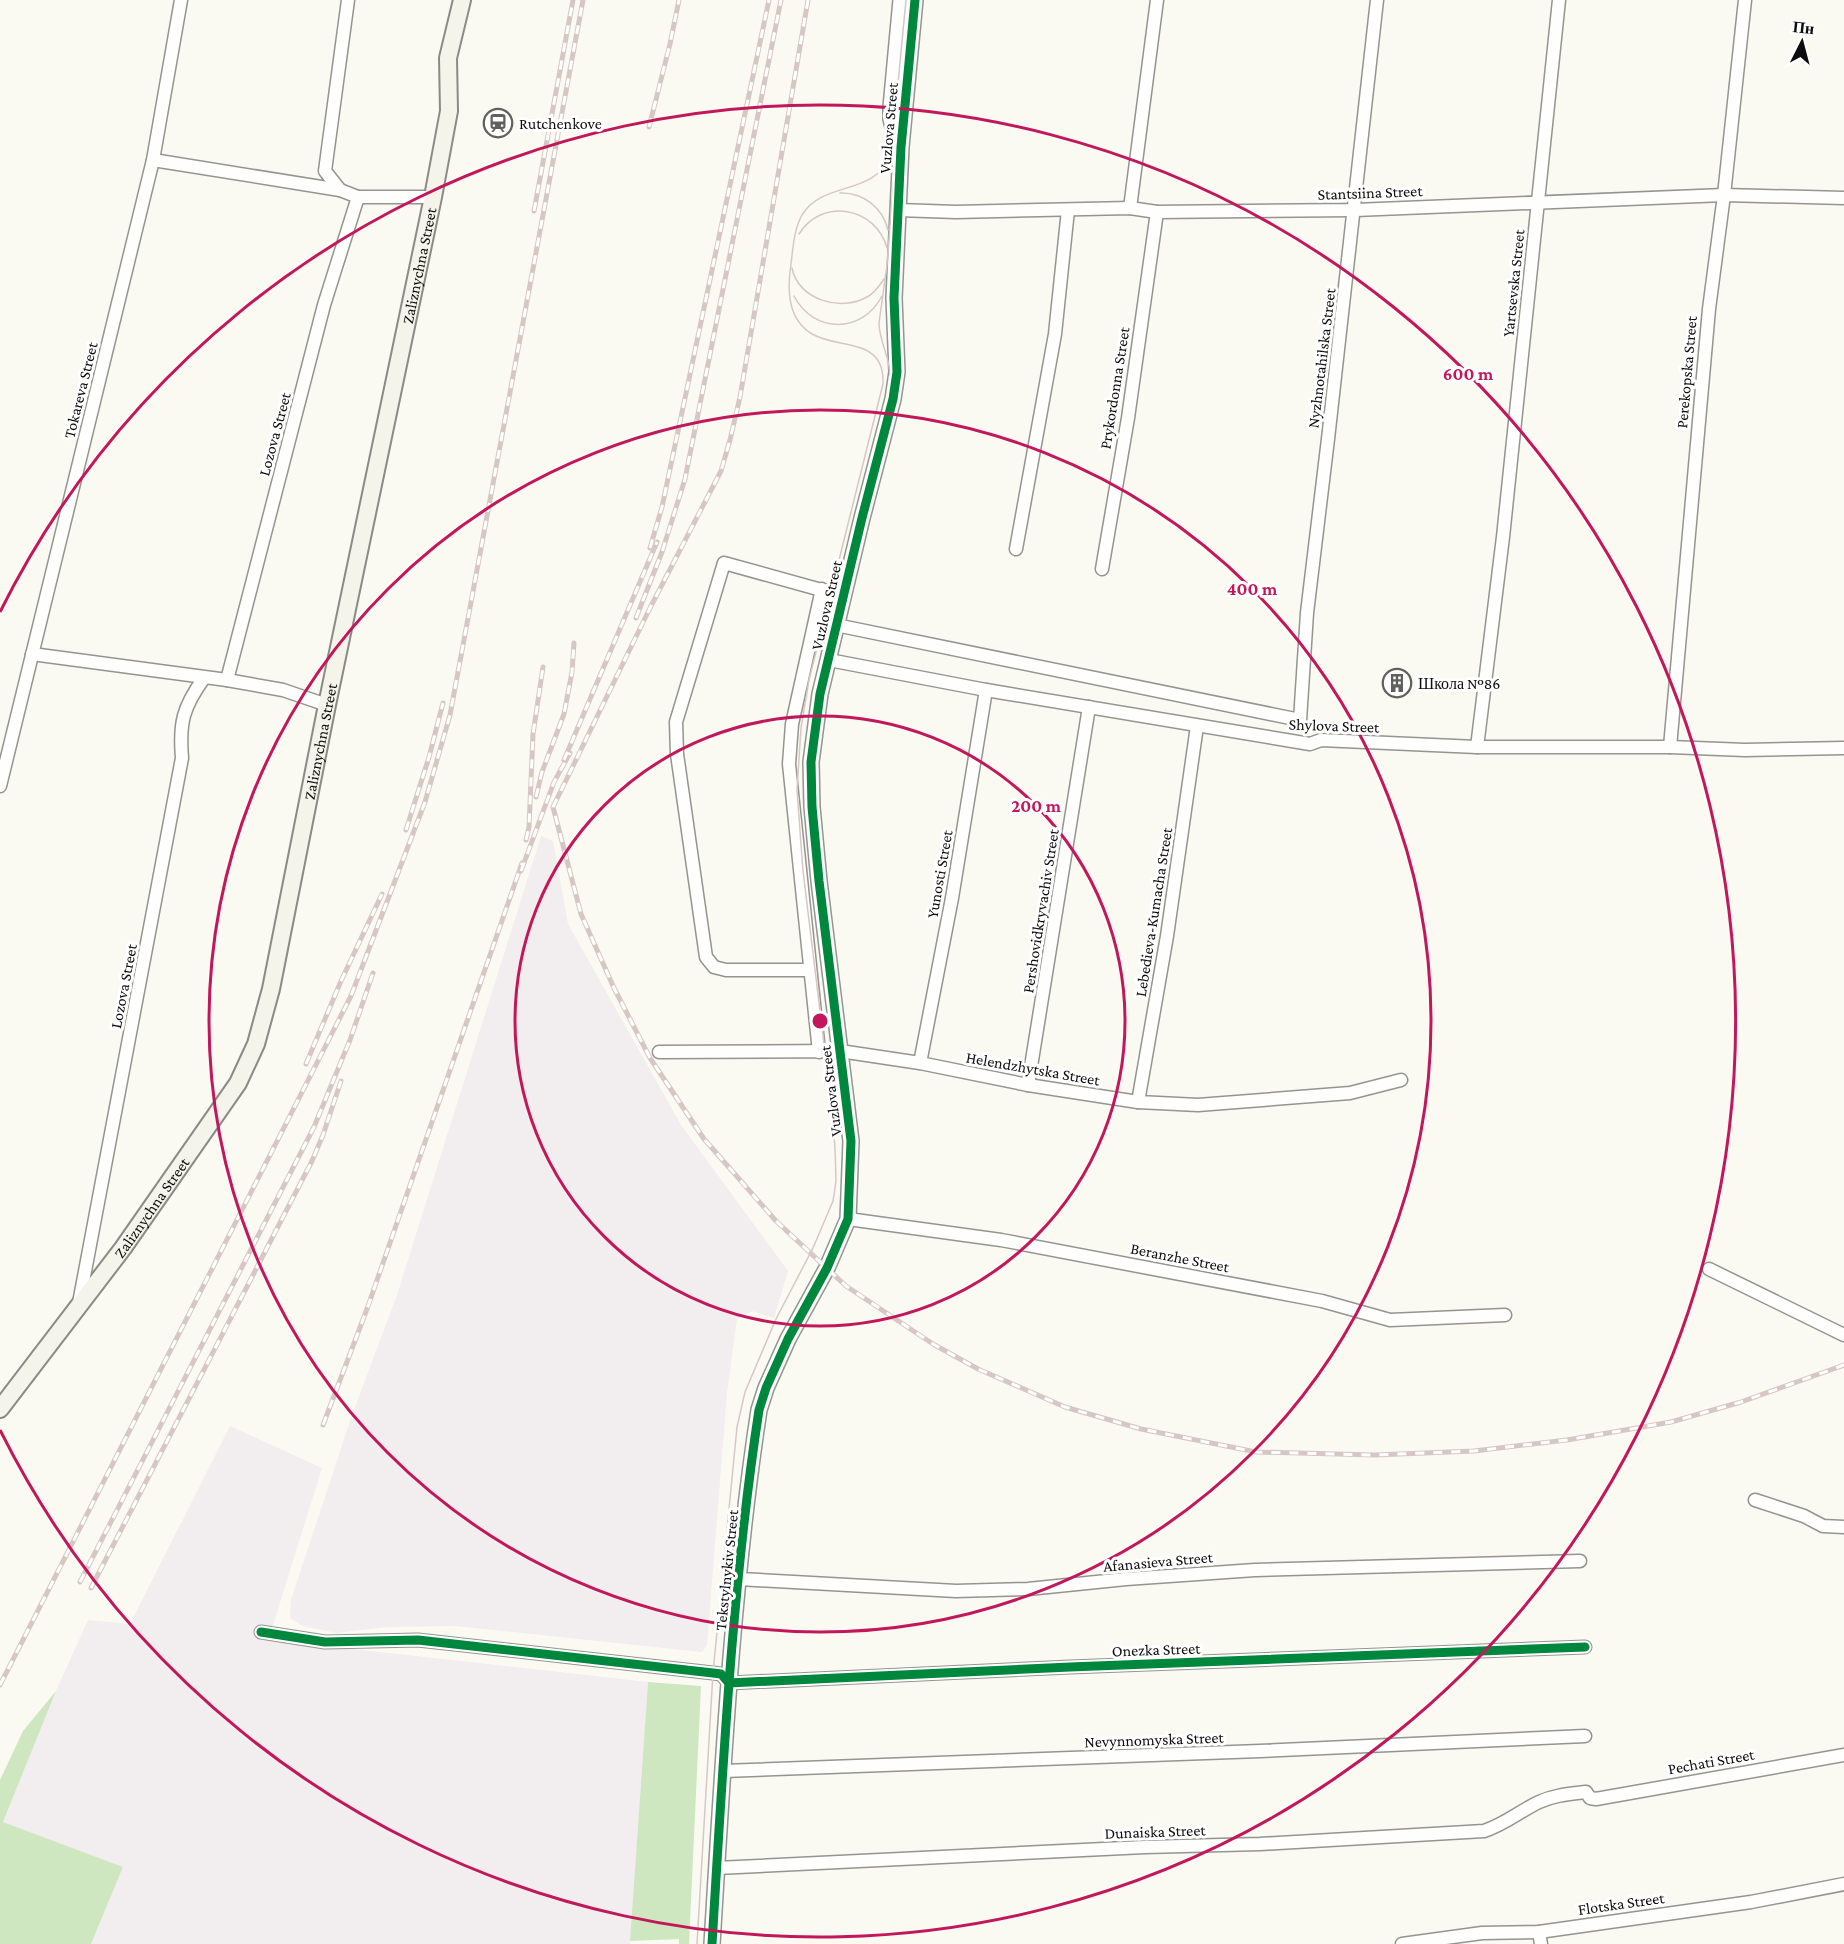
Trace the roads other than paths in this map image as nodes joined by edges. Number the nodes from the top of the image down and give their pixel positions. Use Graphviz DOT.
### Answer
graph roads {
  1 [pos="181,0"];
  2 [pos="348,0"];
  3 [pos="462,0"];
  4 [pos="901,0"];
  5 [pos="915,0"];
  6 [pos="1157,0"];
  7 [pos="1377,0"];
  8 [pos="1559,0"];
  9 [pos="1745,0"];
  10 [pos="901,147"];
  11 [pos="153,160"];
  12 [pos="340,190"];
  13 [pos="1724,195"];
  14 [pos="358,197"];
  15 [pos="433,197"];
  16 [pos="1844,198"];
  17 [pos="1538,202"];
  18 [pos="1130,208"];
  19 [pos="898,210"];
  20 [pos="1068,210"];
  21 [pos="1354,210"];
  22 [pos="1157,212"];
  23 [pos="1016,549"];
  24 [pos="1102,569"];
  25 [pos="822,589"];
  26 [pos="843,596"];
  27 [pos="836,625"];
  28 [pos="32,654"];
  29 [pos="829,660"];
  30 [pos="204,678"];
  31 [pos="227,680"];
  32 [pos="986,690"];
  33 [pos="327,705"];
  34 [pos="1089,707"];
  35 [pos="1300,720"];
  36 [pos="1197,726"];
  37 [pos="1477,747"];
  38 [pos="1670,747"];
  39 [pos="1844,748"];
  40 [pos="0,786"];
  41 [pos="809,970"];
  42 [pos="840,1051"];
  43 [pos="658,1052"];
  44 [pos="819,1053"];
  45 [pos="920,1063"];
  46 [pos="1401,1080"];
  47 [pos="1028,1085"];
  48 [pos="1138,1102"];
  49 [pos="848,1219"];
  50 [pos="1709,1269"];
  51 [pos="79,1304"];
  52 [pos="1505,1315"];
  53 [pos="1844,1335"];
  54 [pos="0,1409"];
  55 [pos="1755,1500"];
  56 [pos="1844,1527"];
  57 [pos="1580,1561"];
  58 [pos="739,1579"];
  59 [pos="261,1632"];
  60 [pos="1585,1647"];
  61 [pos="729,1683"];
  62 [pos="1585,1736"];
  63 [pos="1844,1755"];
  64 [pos="724,1771"];
  65 [pos="1586,1792"];
  66 [pos="717,1868"];
  67 [pos="1844,1884"];
  68 [pos="1540,1938"];
  69 [pos="712,1944"];
  70 [pos="1402,1944"];
  1 -- 11 [label="street, Tokareva Street"];
  2 -- 12 [label="street"];
  3 -- 15 [label="main road, Zaliznychna Street"];
  4 -- 10 [label="street, Vuzlova Street"];
  5 -- 10 [label="street, Vuzlova Street"];
  6 -- 18 [label="street"];
  7 -- 21 [label="street, Nyzhnotahilska Street"];
  8 -- 17 [label="street, Yartsevska Street"];
  9 -- 13 [label="street, Perekopska Street"];
  10 -- 19 [label="street, Vuzlova Street"];
  11 -- 12 [label="street"];
  11 -- 28 [label="street, Tokareva Street"];
  12 -- 14 [label="street"];
  13 -- 16 [label="street, Stantsiina Street"];
  13 -- 17 [label="street, Stantsiina Street"];
  13 -- 38 [label="street, Perekopska Street"];
  14 -- 15 [label="street"];
  14 -- 31 [label="street, Lozova Street"];
  15 -- 33 [label="main road, Zaliznychna Street"];
  17 -- 21 [label="street, Stantsiina Street"];
  17 -- 37 [label="street, Yartsevska Street"];
  18 -- 20 [label="street, Stantsiina Street"];
  18 -- 22 [label="street, Stantsiina Street"];
  19 -- 20 [label="street, Stantsiina Street"];
  19 -- 26 [label="street, Vuzlova Street"];
  20 -- 23 [label="street"];
  21 -- 22 [label="street, Stantsiina Street"];
  21 -- 35 [label="street, Nyzhnotahilska Street"];
  22 -- 24 [label="street, Prykordonna Street"];
  25 -- 26 [label="street, Vuzlova Street"];
  25 -- 41 [label="street"];
  25 -- 41 [label="street, Vuzlova Street"];
  26 -- 27 [label="street, Vuzlova Street"];
  27 -- 29 [label="street, Vuzlova Street"];
  27 -- 35 [label="street, Shylova Street"];
  28 -- 30 [label="street"];
  28 -- 40 [label="street, Tokareva Street"];
  29 -- 32 [label="street, Shylova Street"];
  29 -- 42 [label="street, Vuzlova Street"];
  30 -- 31 [label="street"];
  30 -- 51 [label="street, Lozova Street"];
  31 -- 33 [label="street"];
  32 -- 34 [label="street, Shylova Street"];
  32 -- 45 [label="street, Yunosti Street"];
  33 -- 51 [label="main road, Zaliznychna Street"];
  34 -- 36 [label="street, Shylova Street"];
  34 -- 47 [label="street, Pershovidkryvachiv Street"];
  36 -- 37 [label="street, Shylova Street"];
  36 -- 48 [label="street, Lebedieva-Kumacha Street"];
  37 -- 38 [label="street, Shylova Street"];
  38 -- 39 [label="street, Shylova Street"];
  41 -- 44 [label="street"];
  42 -- 44 [label="street, Helendzhytska Street"];
  42 -- 45 [label="street, Helendzhytska Street"];
  42 -- 49 [label="street, Vuzlova Street"];
  43 -- 44 [label="street, Helendzhytska Street"];
  45 -- 47 [label="street, Helendzhytska Street"];
  46 -- 48 [label="street, Helendzhytska Street"];
  47 -- 48 [label="street, Helendzhytska Street"];
  49 -- 52 [label="street, Beranzhe Street"];
  49 -- 58 [label="street, Tekstylnykiv Street"];
  50 -- 53 [label="street"];
  51 -- 54 [label="main road, Zaliznychna Street"];
  55 -- 56 [label="street"];
  57 -- 58 [label="street, Afanasieva Street"];
  58 -- 61 [label="street, Tekstylnykiv Street"];
  59 -- 61 [label="street"];
  60 -- 61 [label="street, Onezka Street"];
  61 -- 64 [label="street, Tekstylnykiv Street"];
  62 -- 64 [label="street, Nevynnomyska Street"];
  63 -- 65 [label="street, Pechati Street"];
  64 -- 66 [label="street, Tekstylnykiv Street"];
  65 -- 66 [label="street, Dunaiska Street"];
  66 -- 69 [label="street, Tekstylnykiv Street"];
  67 -- 68 [label="street, Flotska Street"];
  68 -- 70 [label="street, Flotska Street"];
}
